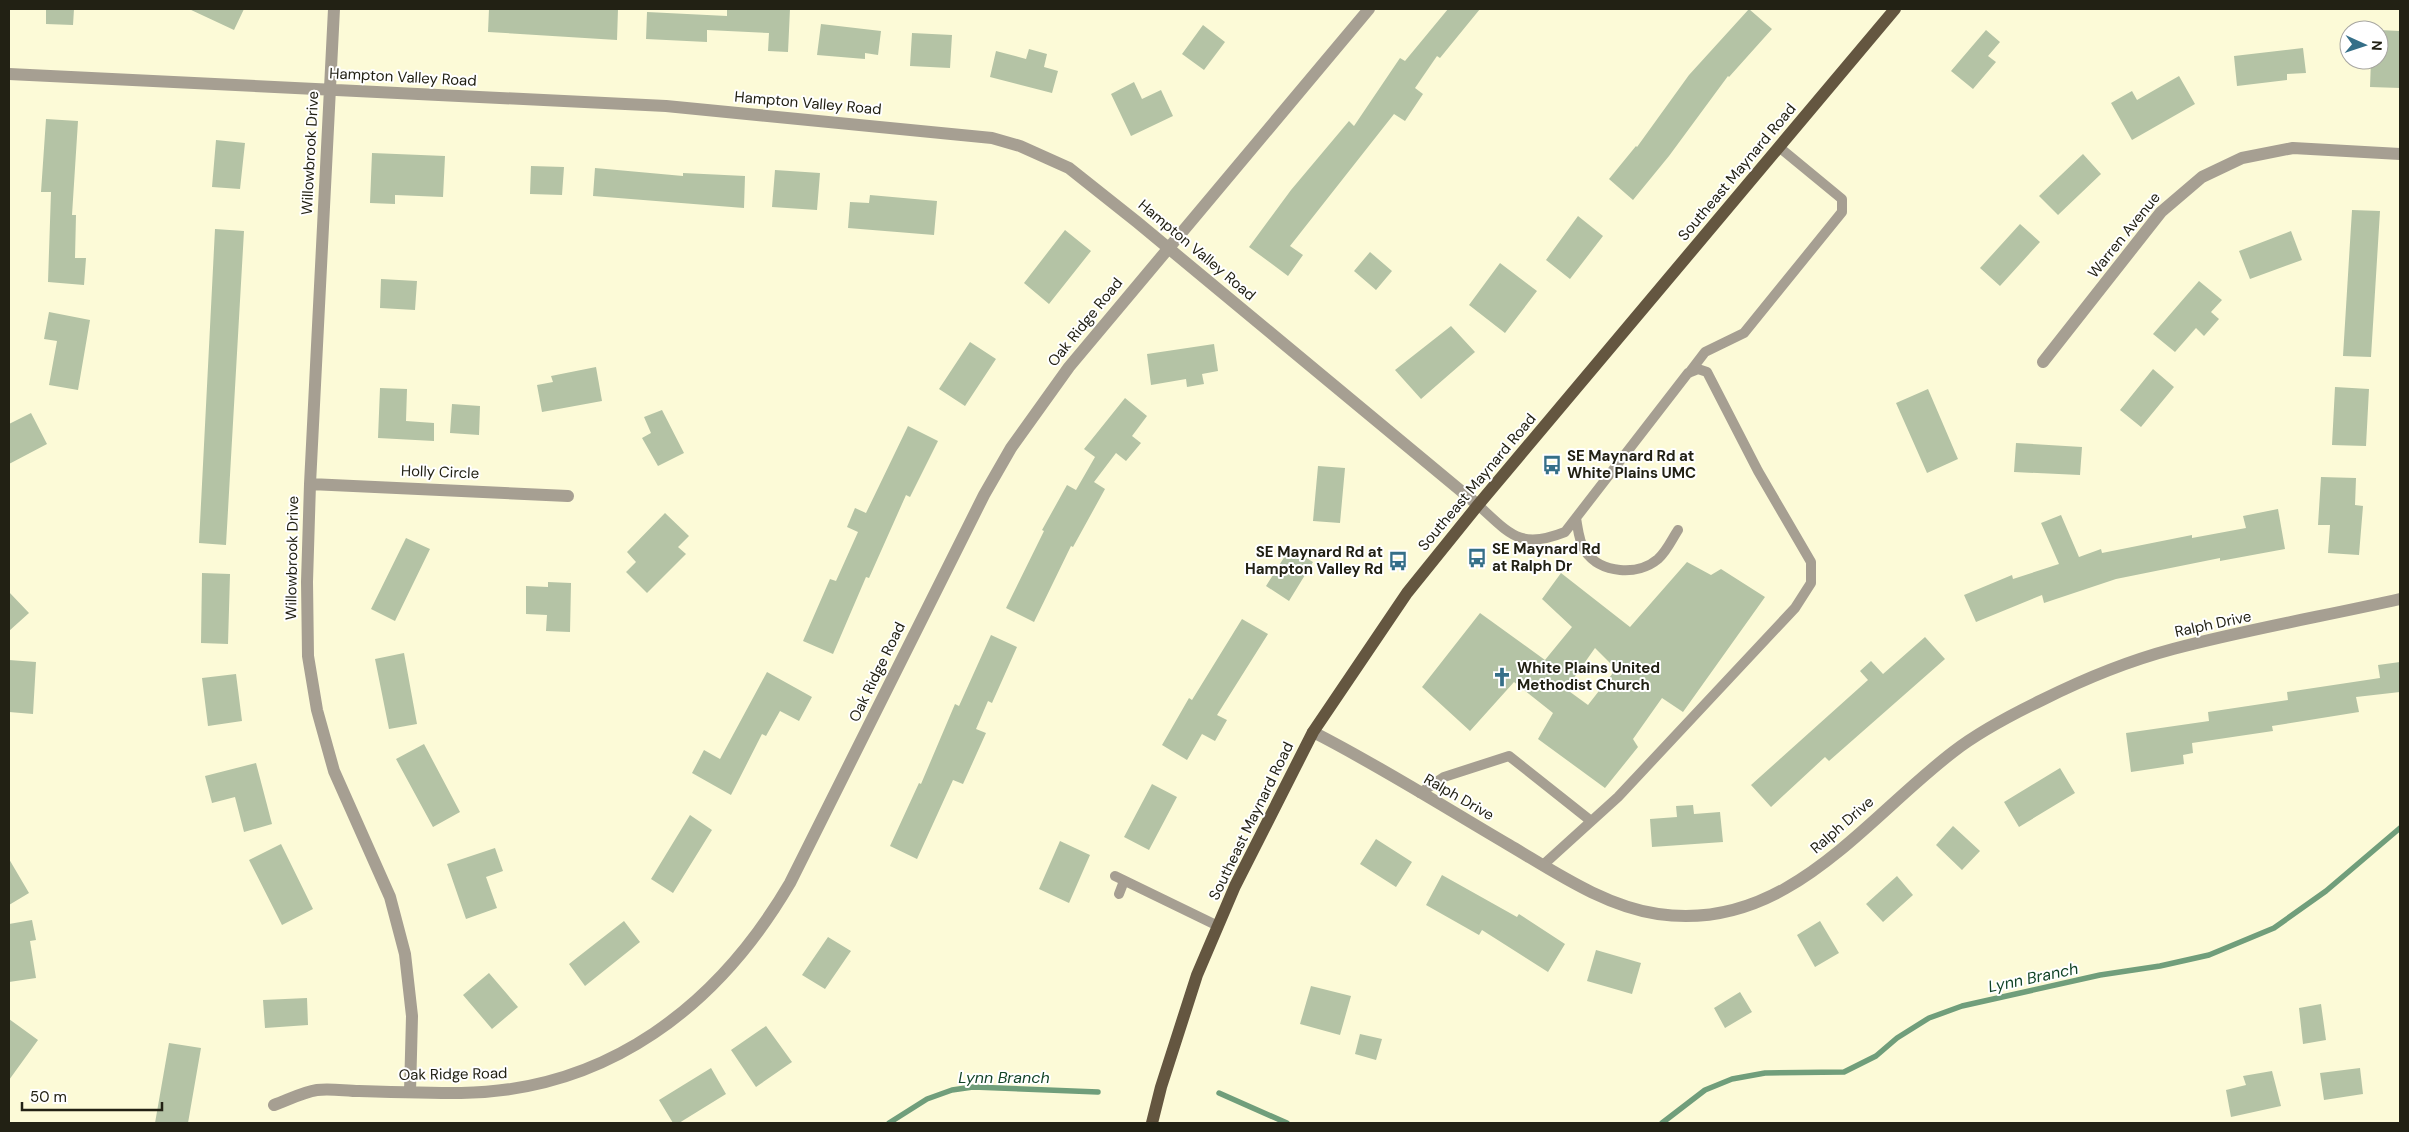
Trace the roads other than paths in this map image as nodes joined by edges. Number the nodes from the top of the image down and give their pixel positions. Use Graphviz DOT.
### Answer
graph roads {
  1 [pos="334,9"];
  2 [pos="1369,9"];
  3 [pos="1895,9"];
  4 [pos="9,74"];
  5 [pos="329,90"];
  6 [pos="1779,147"];
  7 [pos="2400,154"];
  8 [pos="1168,248"];
  9 [pos="2043,362"];
  10 [pos="1688,374"];
  11 [pos="310,484"];
  12 [pos="568,496"];
  13 [pos="1478,505"];
  14 [pos="1576,518"];
  15 [pos="1678,530"];
  16 [pos="2400,599"];
  17 [pos="1313,732"];
  18 [pos="1420,793"];
  19 [pos="1591,821"];
  20 [pos="1543,865"];
  21 [pos="1119,894"];
  22 [pos="1218,926"];
  23 [pos="410,1092"];
  24 [pos="274,1105"];
  25 [pos="1152,1123"];
  1 -- 5 [label="street, Willowbrook Drive"];
  2 -- 8 [label="street, Oak Ridge Road"];
  3 -- 6 [label="main road, Southeast Maynard Road"];
  4 -- 5 [label="street, Hampton Valley Road"];
  5 -- 8 [label="street, Hampton Valley Road"];
  5 -- 11 [label="street, Willowbrook Drive"];
  6 -- 10 [label="lane"];
  6 -- 13 [label="main road, Southeast Maynard Road"];
  7 -- 9 [label="street, Warren Avenue"];
  8 -- 13 [label="street, Hampton Valley Road"];
  8 -- 23 [label="street, Oak Ridge Road"];
  10 -- 14 [label="lane"];
  10 -- 19 [label="lane"];
  11 -- 12 [label="street, Holly Circle"];
  11 -- 23 [label="street, Willowbrook Drive"];
  13 -- 14 [label="lane"];
  13 -- 17 [label="main road, Southeast Maynard Road"];
  14 -- 15 [label="lane"];
  16 -- 20 [label="street, Ralph Drive"];
  17 -- 18 [label="street, Ralph Drive"];
  17 -- 22 [label="main road, Southeast Maynard Road"];
  18 -- 19 [label="lane"];
  18 -- 20 [label="street, Ralph Drive"];
  19 -- 20 [label="lane"];
  21 -- 22 [label="lane"];
  22 -- 25 [label="main road, Southeast Maynard Road"];
  23 -- 24 [label="street, Oak Ridge Road"];
}
